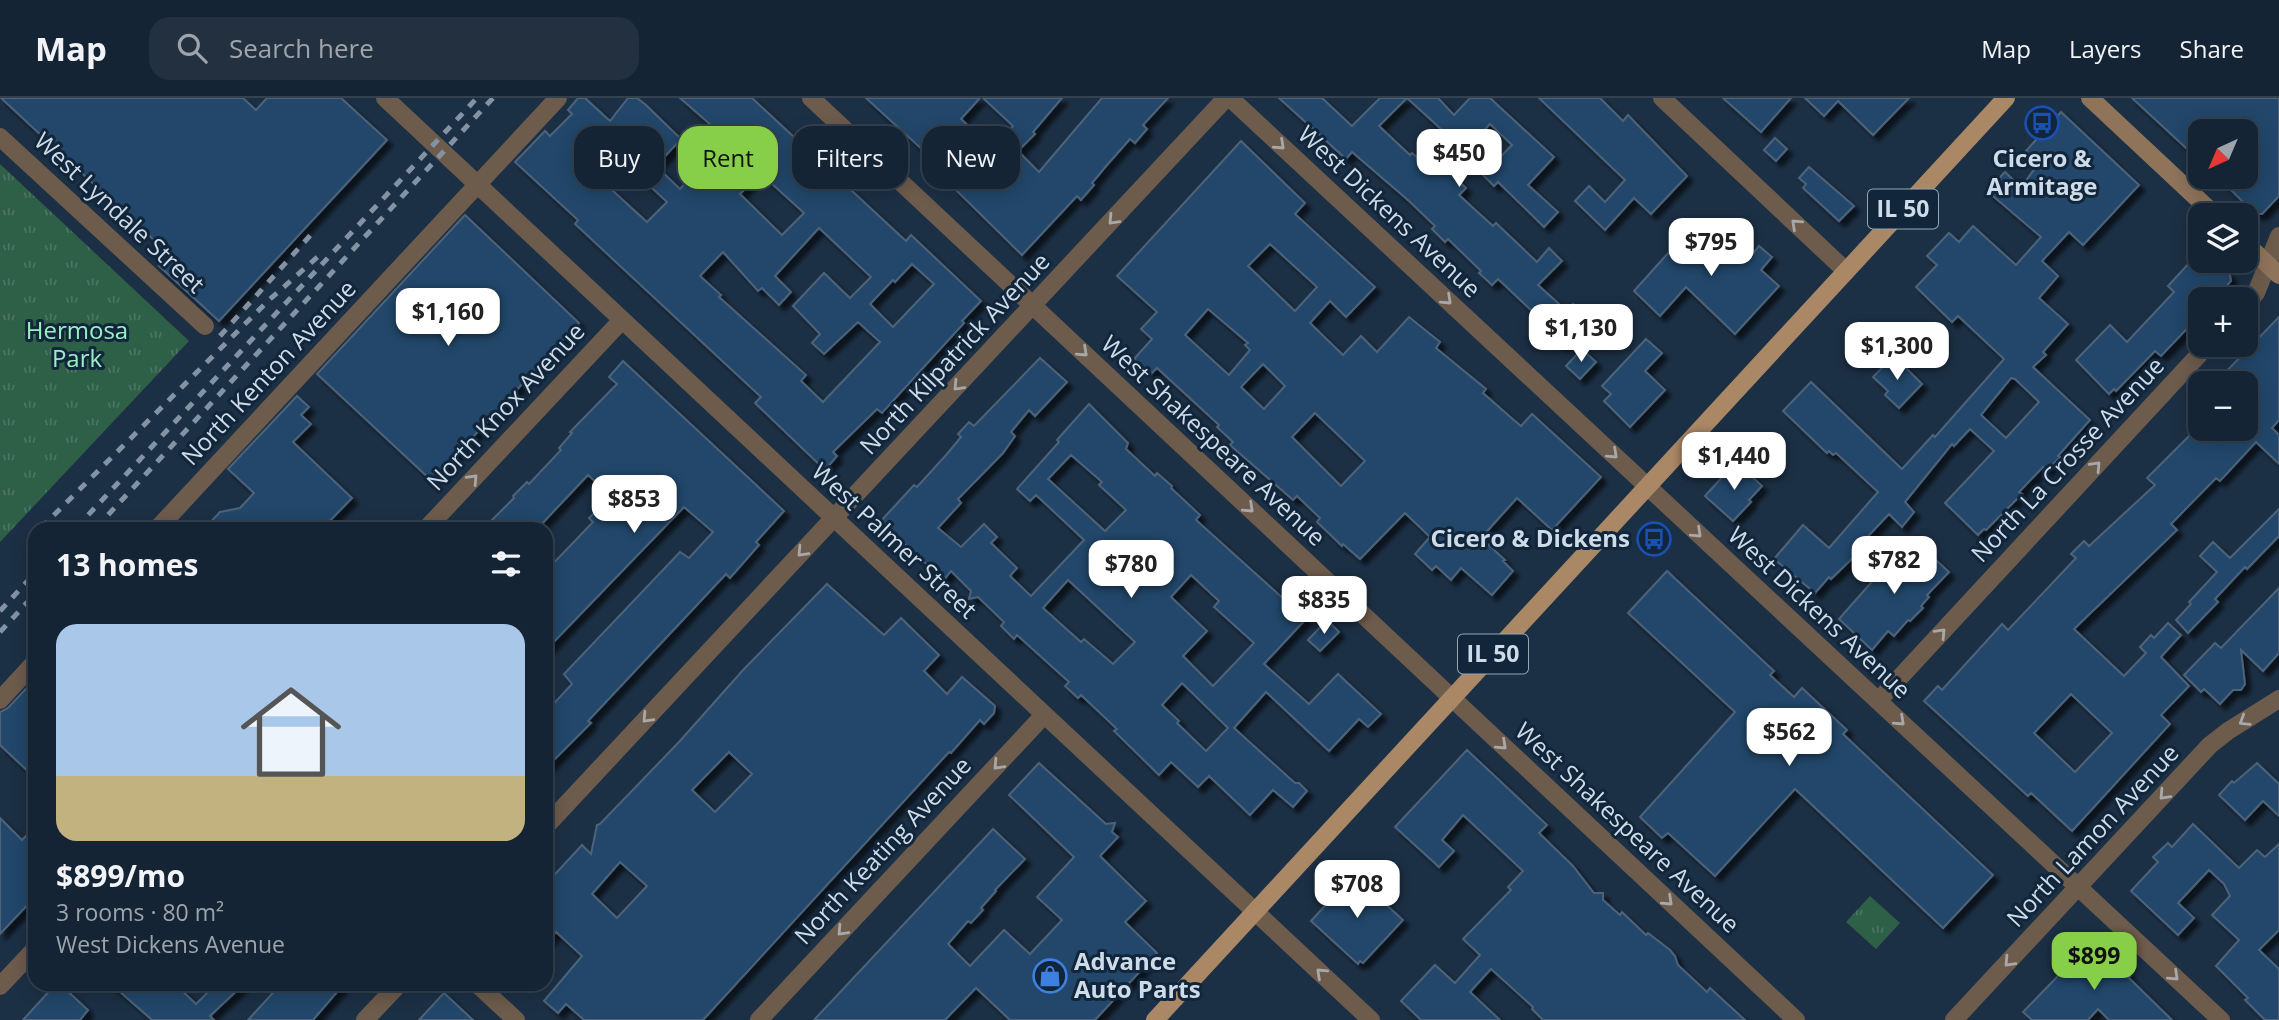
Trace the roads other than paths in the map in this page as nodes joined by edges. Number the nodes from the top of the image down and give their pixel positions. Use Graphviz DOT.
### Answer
graph roads {
  1 [pos="385,98"];
  2 [pos="558,98"];
  3 [pos="811,98"];
  4 [pos="1228,98"];
  5 [pos="1662,98"];
  6 [pos="2006,98"];
  7 [pos="2090,98"];
  8 [pos="0,136"];
  9 [pos="477,184"];
  10 [pos="2202,203"];
  11 [pos="2279,236"];
  12 [pos="2258,255"];
  13 [pos="2273,269"];
  14 [pos="1846,271"];
  15 [pos="2258,290"];
  16 [pos="1033,306"];
  17 [pos="622,320"];
  18 [pos="205,326"];
  19 [pos="2197,357"];
  20 [pos="1648,486"];
  21 [pos="834,518"];
  22 [pos="164,522"];
  23 [pos="433,522"];
  24 [pos="28,670"];
  25 [pos="1451,699"];
  26 [pos="2279,699"];
  27 [pos="0,700"];
  28 [pos="1878,701"];
  29 [pos="1044,715"];
  30 [pos="553,819"];
  31 [pos="2078,887"];
  32 [pos="1255,912"];
  33 [pos="28,956"];
  34 [pos="0,986"];
  35 [pos="392,991"];
  36 [pos="485,991"];
  37 [pos="365,1020"];
  38 [pos="516,1020"];
  39 [pos="758,1020"];
  40 [pos="1155,1020"];
  41 [pos="1371,1020"];
  42 [pos="1796,1020"];
  43 [pos="1954,1020"];
  44 [pos="2221,1020"];
  1 -- 9 [label="street, West Palmer Street"];
  2 -- 9 [label="street, North Kenton Avenue"];
  3 -- 16 [label="street, West Shakespeare Avenue"];
  4 -- 16 [label="street, North Kilpatrick Avenue, one-way"];
  4 -- 20 [label="street, West Dickens Avenue, one-way"];
  14 -- 5 [label="street, one-way"];
  6 -- 14 [label="main road, IL 50"];
  7 -- 10 [label="main road"];
  8 -- 18 [label="street, West Lyndale Street"];
  9 -- 17 [label="street, West Palmer Street"];
  9 -- 22 [label="street, North Kenton Avenue"];
  11 -- 13 [label="street"];
  12 -- 13 [label="main road"];
  13 -- 15 [label="street"];
  14 -- 20 [label="main road, IL 50"];
  16 -- 21 [label="street, North Kilpatrick Avenue, one-way"];
  16 -- 25 [label="street, West Shakespeare Avenue, one-way"];
  17 -- 21 [label="street, West Palmer Street"];
  23 -- 17 [label="street, North Knox Avenue, one-way"];
  28 -- 19 [label="street, North La Crosse Avenue, one-way"];
  20 -- 25 [label="main road, IL 50"];
  20 -- 28 [label="street, West Dickens Avenue, one-way"];
  21 -- 29 [label="street, West Palmer Street"];
  21 -- 30 [label="street, North Kilpatrick Avenue, one-way"];
  24 -- 27 [label="street"];
  25 -- 32 [label="main road, IL 50"];
  25 -- 42 [label="street, West Shakespeare Avenue, one-way"];
  26 -- 31 [label="street, North Lamon Avenue, one-way"];
  28 -- 31 [label="street, West Dickens Avenue, one-way"];
  29 -- 32 [label="street, West Palmer Street"];
  29 -- 39 [label="street, North Keating Avenue, one-way"];
  31 -- 43 [label="street, North Lamon Avenue, one-way"];
  31 -- 44 [label="street, West Dickens Avenue, one-way"];
  32 -- 40 [label="main road, IL 50"];
  41 -- 32 [label="street, West Palmer Street, one-way"];
  33 -- 34 [label="street"];
  35 -- 37 [label="street"];
  36 -- 38 [label="street"];
}
